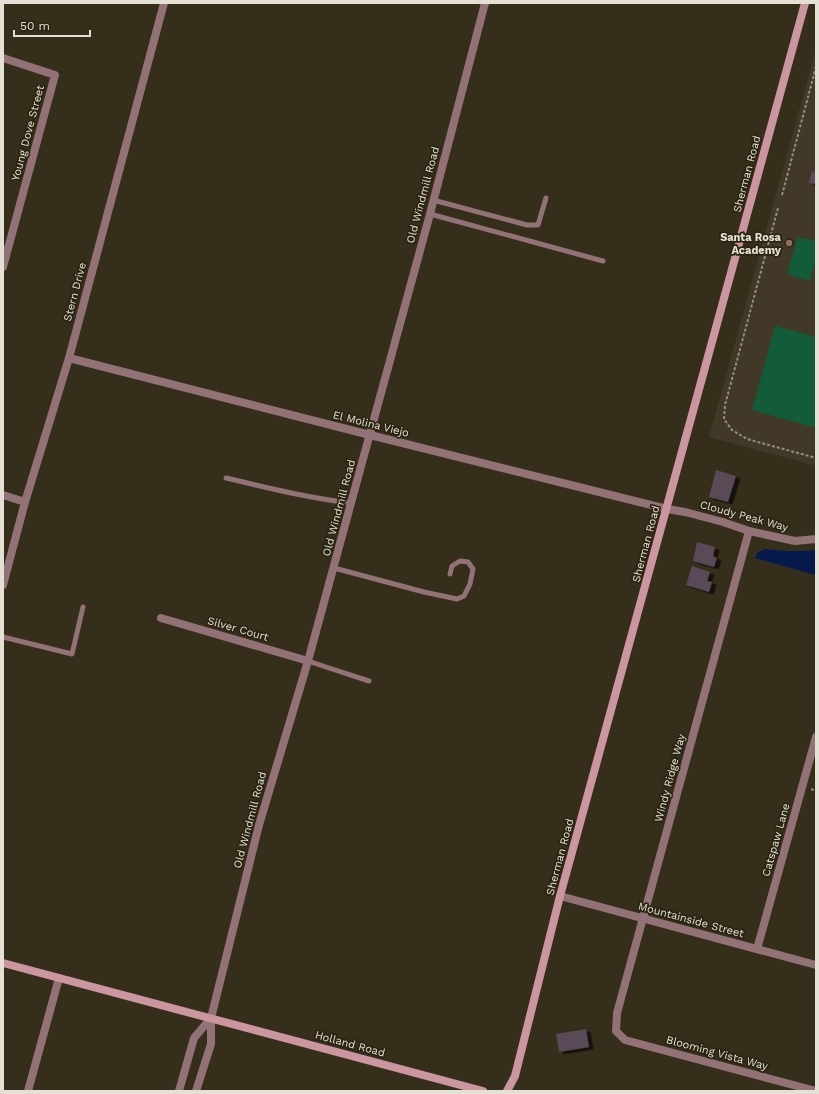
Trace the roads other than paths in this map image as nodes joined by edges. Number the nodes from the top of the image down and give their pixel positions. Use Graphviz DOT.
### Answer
graph roads {
  1 [pos="164,3"];
  2 [pos="485,3"];
  3 [pos="805,3"];
  4 [pos="3,58"];
  5 [pos="546,198"];
  6 [pos="433,200"];
  7 [pos="430,214"];
  8 [pos="603,261"];
  9 [pos="3,267"];
  10 [pos="69,358"];
  11 [pos="370,435"];
  12 [pos="226,478"];
  13 [pos="3,495"];
  14 [pos="25,502"];
  15 [pos="351,503"];
  16 [pos="667,509"];
  17 [pos="749,531"];
  18 [pos="816,539"];
  19 [pos="334,568"];
  20 [pos="450,574"];
  21 [pos="3,585"];
  22 [pos="83,607"];
  23 [pos="161,618"];
  24 [pos="3,637"];
  25 [pos="308,661"];
  26 [pos="369,681"];
  27 [pos="816,738"];
  28 [pos="560,896"];
  29 [pos="642,918"];
  30 [pos="757,948"];
  31 [pos="3,963"];
  32 [pos="816,964"];
  33 [pos="59,978"];
  34 [pos="211,1018"];
  35 [pos="616,1031"];
  36 [pos="28,1091"];
  37 [pos="179,1091"];
  38 [pos="196,1091"];
  39 [pos="483,1091"];
  40 [pos="507,1091"];
  41 [pos="816,1091"];
  1 -- 10 [label="street, Stern Drive"];
  2 -- 6 [label="street, Old Windmill Road"];
  3 -- 16 [label="street, Sherman Road"];
  4 -- 9 [label="street, Young Dove Street"];
  5 -- 6 [label="lane"];
  6 -- 7 [label="street, Old Windmill Road"];
  7 -- 8 [label="lane"];
  7 -- 11 [label="street, Old Windmill Road"];
  10 -- 11 [label="street, El Molina Viejo"];
  10 -- 14 [label="street, Stern Drive"];
  11 -- 15 [label="street, Old Windmill Road"];
  11 -- 16 [label="street, El Molina Viejo"];
  12 -- 15 [label="lane"];
  13 -- 14 [label="street"];
  14 -- 21 [label="street, Stern Drive"];
  15 -- 19 [label="street, Old Windmill Road"];
  16 -- 17 [label="street, Cloudy Peak Way"];
  16 -- 28 [label="street, Sherman Road"];
  17 -- 18 [label="street, Cloudy Peak Way"];
  17 -- 29 [label="street, Windy Ridge Way"];
  19 -- 20 [label="lane"];
  19 -- 25 [label="street, Old Windmill Road"];
  22 -- 24 [label="lane"];
  23 -- 25 [label="street, Silver Court"];
  25 -- 26 [label="lane"];
  25 -- 34 [label="street, Old Windmill Road"];
  27 -- 30 [label="street, Catspaw Lane"];
  28 -- 29 [label="street, Mountainside Street"];
  28 -- 40 [label="street, Sherman Road"];
  29 -- 30 [label="street, Mountainside Street"];
  29 -- 35 [label="street, Windy Ridge Way"];
  30 -- 32 [label="street, Mountainside Street"];
  31 -- 33 [label="street, Holland Road"];
  33 -- 34 [label="street, Holland Road"];
  33 -- 36 [label="street"];
  34 -- 37 [label="street"];
  34 -- 38 [label="street"];
  34 -- 39 [label="street, Holland Road"];
  35 -- 41 [label="street, Blooming Vista Way"];
}
